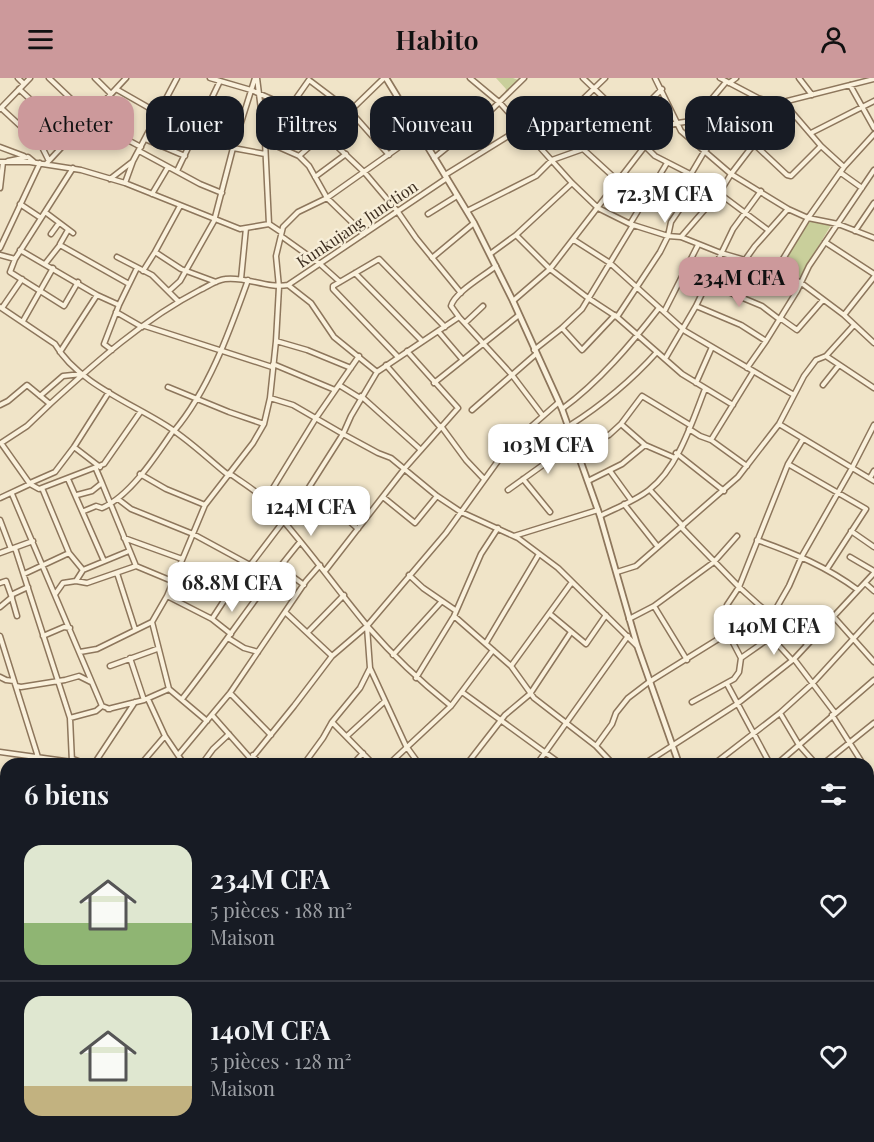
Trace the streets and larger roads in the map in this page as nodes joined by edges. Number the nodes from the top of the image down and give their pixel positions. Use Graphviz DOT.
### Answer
graph roads {
  1 [pos="18,78"];
  2 [pos="30,78"];
  3 [pos="49,78"];
  4 [pos="95,78"];
  5 [pos="126,78"];
  6 [pos="177,78"];
  7 [pos="210,78"];
  8 [pos="256,78"];
  9 [pos="385,78"];
  10 [pos="470,78"];
  11 [pos="524,78"];
  12 [pos="583,78"];
  13 [pos="605,78"];
  14 [pos="655,78"];
  15 [pos="720,78"];
  16 [pos="735,78"];
  17 [pos="800,78"];
  18 [pos="310,79"];
  19 [pos="874,79"];
  20 [pos="220,81"];
  21 [pos="727,83"];
  22 [pos="24,84"];
  23 [pos="850,85"];
  24 [pos="20,89"];
  25 [pos="116,89"];
  26 [pos="662,89"];
  27 [pos="251,90"];
  28 [pos="595,90"];
  29 [pos="111,94"];
  30 [pos="260,94"];
  31 [pos="812,95"];
  32 [pos="27,96"];
  33 [pos="67,96"];
  34 [pos="167,96"];
  35 [pos="213,96"];
  36 [pos="265,96"];
  37 [pos="298,96"];
  38 [pos="331,96"];
  39 [pos="396,96"];
  40 [pos="588,96"];
  41 [pos="601,96"];
  42 [pos="655,96"];
  43 [pos="715,96"];
  44 [pos="758,96"];
  45 [pos="0,100"];
  46 [pos="795,100"];
  47 [pos="874,100"];
  48 [pos="358,103"];
  49 [pos="500,103"];
  50 [pos="146,105"];
  51 [pos="2,107"];
  52 [pos="861,108"];
  53 [pos="506,110"];
  54 [pos="244,113"];
  55 [pos="795,115"];
  56 [pos="358,120"];
  57 [pos="685,122"];
  58 [pos="678,123"];
  59 [pos="673,124"];
  60 [pos="874,128"];
  61 [pos="811,133"];
  62 [pos="874,134"];
  63 [pos="506,138"];
  64 [pos="145,139"];
  65 [pos="134,145"];
  66 [pos="821,146"];
  67 [pos="0,147"];
  68 [pos="140,149"];
  69 [pos="57,150"];
  70 [pos="188,150"];
  71 [pos="233,150"];
  72 [pos="244,150"];
  73 [pos="285,150"];
  74 [pos="306,150"];
  75 [pos="342,150"];
  76 [pos="396,150"];
  77 [pos="429,150"];
  78 [pos="542,150"];
  79 [pos="580,150"];
  80 [pos="584,150"];
  81 [pos="643,150"];
  82 [pos="649,150"];
  83 [pos="749,150"];
  84 [pos="761,150"];
  85 [pos="704,152"];
  86 [pos="265,153"];
  87 [pos="346,154"];
  88 [pos="389,155"];
  89 [pos="185,156"];
  90 [pos="299,156"];
  91 [pos="28,157"];
  92 [pos="434,158"];
  93 [pos="552,160"];
  94 [pos="133,161"];
  95 [pos="3,162"];
  96 [pos="42,162"];
  97 [pos="668,163"];
  98 [pos="168,167"];
  99 [pos="844,167"];
  100 [pos="72,168"];
  101 [pos="874,170"];
  102 [pos="177,171"];
  103 [pos="365,173"];
  104 [pos="841,173"];
  105 [pos="691,174"];
  106 [pos="730,174"];
  107 [pos="446,176"];
  108 [pos="315,177"];
  109 [pos="110,179"];
  110 [pos="700,179"];
  111 [pos="618,181"];
  112 [pos="125,183"];
  113 [pos="572,183"];
  114 [pos="0,188"];
  115 [pos="862,188"];
  116 [pos="760,191"];
  117 [pos="720,192"];
  118 [pos="222,193"];
  119 [pos="152,194"];
  120 [pos="458,196"];
  121 [pos="327,198"];
  122 [pos="874,203"];
  123 [pos="20,204"];
  124 [pos="180,206"];
  125 [pos="598,208"];
  126 [pos="788,209"];
  127 [pos="466,211"];
  128 [pos="745,211"];
  129 [pos="45,212"];
  130 [pos="398,212"];
  131 [pos="428,214"];
  132 [pos="41,218"];
  133 [pos="808,218"];
  134 [pos="214,221"];
  135 [pos="58,223"];
  136 [pos="474,223"];
  137 [pos="269,224"];
  138 [pos="632,224"];
  139 [pos="838,224"];
  140 [pos="0,228"];
  141 [pos="246,228"];
  142 [pos="768,230"];
  143 [pos="7,231"];
  144 [pos="855,231"];
  145 [pos="51,234"];
  146 [pos="281,234"];
  147 [pos="364,234"];
  148 [pos="516,235"];
  149 [pos="668,236"];
  150 [pos="681,237"];
  151 [pos="874,238"];
  152 [pos="574,240"];
  153 [pos="825,242"];
  154 [pos="60,244"];
  155 [pos="698,244"];
  156 [pos="0,248"];
  157 [pos="21,250"];
  158 [pos="156,252"];
  159 [pos="721,253"];
  160 [pos="490,254"];
  161 [pos="0,255"];
  162 [pos="117,258"];
  163 [pos="432,258"];
  164 [pos="15,260"];
  165 [pos="745,260"];
  166 [pos="610,263"];
  167 [pos="45,264"];
  168 [pos="320,264"];
  169 [pos="496,266"];
  170 [pos="53,268"];
  171 [pos="136,268"];
  172 [pos="550,269"];
  173 [pos="142,271"];
  174 [pos="186,271"];
  175 [pos="776,272"];
  176 [pos="355,273"];
  177 [pos="874,276"];
  178 [pos="22,279"];
  179 [pos="241,279"];
  180 [pos="248,280"];
  181 [pos="78,282"];
  182 [pos="216,282"];
  183 [pos="340,282"];
  184 [pos="800,282"];
  185 [pos="707,283"];
  186 [pos="129,284"];
  187 [pos="288,285"];
  188 [pos="279,287"];
  189 [pos="638,288"];
  190 [pos="40,291"];
  191 [pos="169,291"];
  192 [pos="461,293"];
  193 [pos="97,295"];
  194 [pos="588,298"];
  195 [pos="823,300"];
  196 [pos="178,301"];
  197 [pos="513,302"];
  198 [pos="119,305"];
  199 [pos="483,306"];
  200 [pos="696,306"];
  201 [pos="1,307"];
  202 [pos="659,308"];
  203 [pos="116,312"];
  204 [pos="664,312"];
  205 [pos="519,315"];
  206 [pos="844,315"];
  207 [pos="616,316"];
  208 [pos="459,317"];
  209 [pos="780,319"];
  210 [pos="23,321"];
  211 [pos="465,323"];
  212 [pos="854,325"];
  213 [pos="143,326"];
  214 [pos="445,327"];
  215 [pos="562,328"];
  216 [pos="683,329"];
  217 [pos="438,331"];
  218 [pos="638,335"];
  219 [pos="276,340"];
  220 [pos="422,341"];
  221 [pos="766,341"];
  222 [pos="483,342"];
  223 [pos="55,344"];
  224 [pos="874,344"];
  225 [pos="63,346"];
  226 [pos="712,347"];
  227 [pos="112,350"];
  228 [pos="222,351"];
  229 [pos="407,351"];
  230 [pos="60,352"];
  231 [pos="535,352"];
  232 [pos="657,352"];
  233 [pos="359,356"];
  234 [pos="826,356"];
  235 [pos="398,357"];
  236 [pos="462,359"];
  237 [pos="664,359"];
  238 [pos="273,365"];
  239 [pos="386,365"];
  240 [pos="839,365"];
  241 [pos="351,368"];
  242 [pos="747,368"];
  243 [pos="377,372"];
  244 [pos="753,372"];
  245 [pos="83,374"];
  246 [pos="512,375"];
  247 [pos="434,383"];
  248 [pos="696,383"];
  249 [pos="339,385"];
  250 [pos="823,385"];
  251 [pos="168,387"];
  252 [pos="874,388"];
  253 [pos="705,389"];
  254 [pos="335,390"];
  255 [pos="109,392"];
  256 [pos="794,395"];
  257 [pos="40,396"];
  258 [pos="361,397"];
  259 [pos="196,398"];
  260 [pos="270,398"];
  261 [pos="559,402"];
  262 [pos="50,404"];
  263 [pos="0,405"];
  264 [pos="733,405"];
  265 [pos="562,409"];
  266 [pos="472,410"];
  267 [pos="141,411"];
  268 [pos="543,416"];
  269 [pos="316,418"];
  270 [pos="264,424"];
  271 [pos="621,424"];
  272 [pos="779,424"];
  273 [pos="874,425"];
  274 [pos="569,426"];
  275 [pos="441,427"];
  276 [pos="690,427"];
  277 [pos="174,431"];
  278 [pos="343,434"];
  279 [pos="0,435"];
  280 [pos="803,439"];
  281 [pos="711,440"];
  282 [pos="575,442"];
  283 [pos="2,443"];
  284 [pos="645,445"];
  285 [pos="74,447"];
  286 [pos="421,450"];
  287 [pos="578,450"];
  288 [pos="676,456"];
  289 [pos="788,464"];
  290 [pos="747,466"];
  291 [pos="98,468"];
  292 [pos="405,468"];
  293 [pos="852,468"];
  294 [pos="610,471"];
  295 [pos="874,471"];
  296 [pos="140,474"];
  297 [pos="228,474"];
  298 [pos="870,478"];
  299 [pos="68,479"];
  300 [pos="484,479"];
  301 [pos="523,479"];
  302 [pos="588,481"];
  303 [pos="874,481"];
  304 [pos="30,483"];
  305 [pos="102,483"];
  306 [pos="42,488"];
  307 [pos="308,489"];
  308 [pos="508,490"];
  309 [pos="650,490"];
  310 [pos="724,490"];
  311 [pos="839,492"];
  312 [pos="12,494"];
  313 [pos="77,495"];
  314 [pos="436,496"];
  315 [pos="383,497"];
  316 [pos="0,498"];
  317 [pos="117,500"];
  318 [pos="265,501"];
  319 [pos="631,501"];
  320 [pos="111,504"];
  321 [pos="624,504"];
  322 [pos="205,505"];
  323 [pos="84,511"];
  324 [pos="461,512"];
  325 [pos="550,512"];
  326 [pos="599,513"];
  327 [pos="0,520"];
  328 [pos="117,520"];
  329 [pos="283,522"];
  330 [pos="1,526"];
  331 [pos="682,527"];
  332 [pos="498,528"];
  333 [pos="357,529"];
  334 [pos="851,531"];
  335 [pos="193,534"];
  336 [pos="513,536"];
  337 [pos="737,536"];
  338 [pos="124,538"];
  339 [pos="757,540"];
  340 [pos="33,541"];
  341 [pos="300,542"];
  342 [pos="658,547"];
  343 [pos="874,547"];
  344 [pos="13,549"];
  345 [pos="129,551"];
  346 [pos="0,552"];
  347 [pos="69,553"];
  348 [pos="539,554"];
  349 [pos="801,556"];
  350 [pos="850,557"];
  351 [pos="182,560"];
  352 [pos="104,561"];
  353 [pos="714,562"];
  354 [pos="250,565"];
  355 [pos="320,565"];
  356 [pos="43,566"];
  357 [pos="136,566"];
  358 [pos="280,567"];
  359 [pos="827,569"];
  360 [pos="83,570"];
  361 [pos="325,571"];
  362 [pos="617,572"];
  363 [pos="874,572"];
  364 [pos="117,573"];
  365 [pos="24,574"];
  366 [pos="409,575"];
  367 [pos="76,581"];
  368 [pos="172,581"];
  369 [pos="572,582"];
  370 [pos="0,583"];
  371 [pos="865,583"];
  372 [pos="304,585"];
  373 [pos="28,587"];
  374 [pos="739,587"];
  375 [pos="858,590"];
  376 [pos="874,591"];
  377 [pos="55,594"];
  378 [pos="344,595"];
  379 [pos="11,596"];
  380 [pos="167,596"];
  381 [pos="442,602"];
  382 [pos="728,605"];
  383 [pos="654,606"];
  384 [pos="760,606"];
  385 [pos="1,608"];
  386 [pos="285,612"];
  387 [pos="455,613"];
  388 [pos="549,614"];
  389 [pos="773,614"];
  390 [pos="606,615"];
  391 [pos="17,616"];
  392 [pos="833,616"];
  393 [pos="874,616"];
  394 [pos="212,619"];
  395 [pos="629,619"];
  396 [pos="152,622"];
  397 [pos="783,622"];
  398 [pos="67,623"];
  399 [pos="367,626"];
  400 [pos="64,627"];
  401 [pos="70,628"];
  402 [pos="135,629"];
  403 [pos="308,632"];
  404 [pos="571,632"];
  405 [pos="728,633"];
  406 [pos="0,636"];
  407 [pos="43,636"];
  408 [pos="229,636"];
  409 [pos="628,636"];
  410 [pos="771,637"];
  411 [pos="853,638"];
  412 [pos="486,643"];
  413 [pos="807,644"];
  414 [pos="636,645"];
  415 [pos="157,649"];
  416 [pos="493,650"];
  417 [pos="80,652"];
  418 [pos="258,652"];
  419 [pos="393,655"];
  420 [pos="332,656"];
  421 [pos="130,658"];
  422 [pos="741,658"];
  423 [pos="793,659"];
  424 [pos="687,660"];
  425 [pos="874,662"];
  426 [pos="110,666"];
  427 [pos="511,666"];
  428 [pos="370,668"];
  429 [pos="0,676"];
  430 [pos="416,678"];
  431 [pos="874,680"];
  432 [pos="59,681"];
  433 [pos="92,682"];
  434 [pos="649,682"];
  435 [pos="15,683"];
  436 [pos="727,684"];
  437 [pos="812,684"];
  438 [pos="169,689"];
  439 [pos="462,692"];
  440 [pos="230,693"];
  441 [pos="530,693"];
  442 [pos="160,694"];
  443 [pos="146,699"];
  444 [pos="182,699"];
  445 [pos="385,701"];
  446 [pos="136,702"];
  447 [pos="692,702"];
  448 [pos="737,704"];
  449 [pos="102,706"];
  450 [pos="451,706"];
  451 [pos="151,707"];
  452 [pos="110,709"];
  453 [pos="96,711"];
  454 [pos="780,713"];
  455 [pos="834,714"];
  456 [pos="212,715"];
  457 [pos="70,718"];
  458 [pos="207,721"];
  459 [pos="501,721"];
  460 [pos="332,722"];
  461 [pos="874,723"];
  462 [pos="566,724"];
  463 [pos="229,734"];
  464 [pos="754,734"];
  465 [pos="271,735"];
  466 [pos="165,736"];
  467 [pos="347,736"];
  468 [pos="851,742"];
  469 [pos="671,744"];
  470 [pos="800,745"];
  471 [pos="406,746"];
  472 [pos="596,746"];
  473 [pos="0,752"];
  474 [pos="545,752"];
  475 [pos="363,753"];
  476 [pos="178,754"];
  477 [pos="38,757"];
  478 [pos="251,757"];
  479 [pos="45,758"];
  480 [pos="72,758"];
  481 [pos="98,758"];
  482 [pos="146,758"];
  483 [pos="180,758"];
  484 [pos="206,758"];
  485 [pos="309,758"];
  486 [pos="358,758"];
  487 [pos="368,758"];
  488 [pos="395,758"];
  489 [pos="415,758"];
  490 [pos="472,758"];
  491 [pos="541,758"];
  492 [pos="553,758"];
  493 [pos="607,758"];
  494 [pos="652,758"];
  495 [pos="677,758"];
  496 [pos="725,758"];
  497 [pos="767,758"];
  498 [pos="784,758"];
  499 [pos="811,758"];
  500 [pos="831,758"];
  501 [pos="860,758"];
  1 -- 22 [label="street"];
  2 -- 22 [label="street"];
  3 -- 33 [label="street"];
  4 -- 29 [label="street"];
  5 -- 25 [label="street"];
  6 -- 34 [label="street"];
  7 -- 20 [label="street"];
  8 -- 27 [label="street"];
  8 -- 30 [label="street"];
  9 -- 39 [label="street"];
  9 -- 48 [label="street"];
  10 -- 49 [label="street"];
  11 -- 49 [label="street"];
  12 -- 28 [label="street"];
  13 -- 28 [label="street, Kunkujang Junction"];
  14 -- 26 [label="street"];
  15 -- 21 [label="street"];
  16 -- 21 [label="street"];
  17 -- 31 [label="street"];
  18 -- 37 [label="street"];
  18 -- 38 [label="street"];
  19 -- 23 [label="street"];
  20 -- 27 [label="street"];
  20 -- 35 [label="street"];
  21 -- 43 [label="street"];
  21 -- 44 [label="street"];
  22 -- 24 [label="street"];
  23 -- 31 [label="street"];
  23 -- 52 [label="street"];
  24 -- 32 [label="street"];
  24 -- 51 [label="street"];
  25 -- 29 [label="street"];
  25 -- 50 [label="street"];
  26 -- 42 [label="street"];
  26 -- 58 [label="street"];
  27 -- 30 [label="street"];
  27 -- 54 [label="street"];
  28 -- 40 [label="street, Kunkujang Junction"];
  28 -- 41 [label="street"];
  30 -- 36 [label="street"];
  31 -- 46 [label="street"];
  45 -- 51 [label="street"];
  47 -- 52 [label="street"];
  49 -- 53 [label="street"];
  49 -- 92 [label="street"];
  51 -- 96 [label="street"];
  52 -- 60 [label="street"];
  52 -- 61 [label="street"];
  55 -- 61 [label="street"];
  56 -- 88 [label="street"];
  57 -- 58 [label="street"];
  58 -- 59 [label="street"];
  58 -- 85 [label="street"];
  61 -- 66 [label="street"];
  62 -- 99 [label="street"];
  63 -- 107 [label="street, Kunkujang Junction"];
  64 -- 68 [label="street"];
  64 -- 89 [label="street"];
  65 -- 68 [label="street"];
  66 -- 84 [label="street"];
  66 -- 99 [label="street"];
  67 -- 91 [label="street"];
  68 -- 94 [label="street"];
  68 -- 98 [label="street"];
  69 -- 96 [label="street"];
  70 -- 89 [label="street"];
  71 -- 118 [label="street"];
  72 -- 86 [label="street"];
  73 -- 90 [label="street"];
  74 -- 90 [label="street"];
  75 -- 87 [label="street"];
  76 -- 88 [label="street"];
  77 -- 92 [label="street"];
  78 -- 93 [label="street"];
  79 -- 93 [label="street"];
  80 -- 111 [label="street"];
  81 -- 111 [label="street"];
  82 -- 97 [label="street"];
  83 -- 106 [label="street"];
  85 -- 105 [label="street"];
  85 -- 106 [label="street"];
  86 -- 137 [label="street"];
  87 -- 103 [label="street"];
  87 -- 108 [label="street"];
  88 -- 103 [label="street"];
  89 -- 102 [label="street"];
  90 -- 108 [label="street"];
  91 -- 95 [label="street"];
  91 -- 96 [label="street"];
  92 -- 107 [label="street"];
  93 -- 113 [label="street"];
  93 -- 127 [label="street"];
  94 -- 109 [label="street"];
  94 -- 112 [label="street"];
  95 -- 96 [label="street"];
  95 -- 114 [label="street"];
  96 -- 100 [label="street"];
  96 -- 123 [label="street"];
  97 -- 105 [label="street"];
  97 -- 138 [label="street"];
  98 -- 102 [label="street"];
  98 -- 119 [label="street"];
  99 -- 104 [label="street"];
  100 -- 109 [label="street"];
  100 -- 129 [label="street"];
  101 -- 115 [label="street"];
  102 -- 118 [label="street"];
  103 -- 121 [label="street"];
  103 -- 130 [label="street"];
  104 -- 115 [label="street"];
  104 -- 133 [label="street"];
  105 -- 110 [label="street"];
  106 -- 116 [label="street"];
  106 -- 117 [label="street"];
  107 -- 120 [label="street"];
  107 -- 130 [label="street, Kunkujang Junction"];
  108 -- 121 [label="street"];
  109 -- 112 [label="street"];
  110 -- 117 [label="street"];
  110 -- 149 [label="street"];
  111 -- 125 [label="street"];
  112 -- 119 [label="street"];
  113 -- 125 [label="street"];
  113 -- 148 [label="street"];
  115 -- 139 [label="street"];
  116 -- 126 [label="street"];
  116 -- 128 [label="street"];
  117 -- 128 [label="street"];
  117 -- 150 [label="street"];
  118 -- 134 [label="street"];
  119 -- 124 [label="street"];
  120 -- 127 [label="street"];
  120 -- 131 [label="street"];
  121 -- 146 [label="street"];
  121 -- 147 [label="street"];
  122 -- 144 [label="street"];
  123 -- 132 [label="street"];
  123 -- 143 [label="street"];
  124 -- 134 [label="street"];
  124 -- 158 [label="street"];
  125 -- 138 [label="street"];
  125 -- 152 [label="street"];
  126 -- 133 [label="street"];
  126 -- 142 [label="street"];
  127 -- 136 [label="street"];
  128 -- 142 [label="street"];
  128 -- 159 [label="street"];
  129 -- 132 [label="street"];
  129 -- 135 [label="street"];
  130 -- 147 [label="street, Kunkujang Junction"];
  130 -- 163 [label="street"];
  132 -- 157 [label="street"];
  133 -- 139 [label="street"];
  133 -- 175 [label="street"];
  134 -- 141 [label="street"];
  134 -- 174 [label="street"];
  135 -- 145 [label="street"];
  135 -- 154 [label="street"];
  136 -- 160 [label="street"];
  136 -- 163 [label="street"];
  137 -- 141 [label="street"];
  137 -- 146 [label="street"];
  138 -- 149 [label="street"];
  138 -- 166 [label="street"];
  139 -- 144 [label="street"];
  139 -- 153 [label="street"];
  140 -- 143 [label="street"];
  141 -- 179 [label="street"];
  142 -- 165 [label="street"];
  143 -- 156 [label="street"];
  144 -- 151 [label="street"];
  146 -- 168 [label="street"];
  146 -- 188 [label="street"];
  147 -- 168 [label="street, Kunkujang Junction"];
  148 -- 160 [label="street"];
  148 -- 172 [label="street"];
  149 -- 150 [label="street"];
  149 -- 189 [label="street"];
  150 -- 155 [label="street"];
  152 -- 166 [label="street"];
  152 -- 172 [label="street"];
  153 -- 177 [label="street"];
  153 -- 184 [label="street"];
  154 -- 167 [label="street"];
  154 -- 186 [label="street"];
  155 -- 159 [label="street"];
  155 -- 204 [label="street"];
  157 -- 164 [label="street"];
  157 -- 167 [label="street"];
  158 -- 173 [label="street"];
  158 -- 174 [label="street"];
  159 -- 165 [label="street"];
  159 -- 185 [label="street"];
  160 -- 169 [label="street"];
  161 -- 164 [label="street"];
  162 -- 171 [label="street"];
  163 -- 192 [label="street"];
  164 -- 178 [label="street"];
  165 -- 175 [label="street"];
  166 -- 189 [label="street"];
  166 -- 194 [label="street"];
  167 -- 170 [label="street"];
  168 -- 183 [label="street"];
  168 -- 187 [label="street, Kunkujang Junction"];
  169 -- 192 [label="street"];
  169 -- 197 [label="street"];
  170 -- 181 [label="street"];
  170 -- 190 [label="street"];
  171 -- 173 [label="street"];
  171 -- 186 [label="street"];
  172 -- 194 [label="street"];
  172 -- 197 [label="street"];
  173 -- 191 [label="street"];
  174 -- 182 [label="street"];
  174 -- 191 [label="street"];
  175 -- 184 [label="street"];
  176 -- 183 [label="street"];
  176 -- 214 [label="street"];
  176 -- 220 [label="street"];
  177 -- 206 [label="street"];
  178 -- 190 [label="street"];
  178 -- 201 [label="street"];
  179 -- 180 [label="street"];
  179 -- 182 [label="street"];
  180 -- 188 [label="street"];
  180 -- 228 [label="street"];
  181 -- 190 [label="street"];
  181 -- 193 [label="street"];
  182 -- 196 [label="street"];
  183 -- 235 [label="street"];
  184 -- 195 [label="street"];
  184 -- 209 [label="street"];
  185 -- 200 [label="street"];
  185 -- 209 [label="street"];
  186 -- 198 [label="street"];
  187 -- 188 [label="street, Kunkujang Junction"];
  187 -- 233 [label="street"];
  188 -- 219 [label="street"];
  189 -- 202 [label="street"];
  189 -- 207 [label="street"];
  190 -- 210 [label="street"];
  191 -- 196 [label="street"];
  192 -- 208 [label="street"];
  193 -- 198 [label="street"];
  193 -- 225 [label="street"];
  194 -- 207 [label="street"];
  194 -- 215 [label="street"];
  195 -- 206 [label="street"];
  195 -- 209 [label="street"];
  196 -- 213 [label="street"];
  197 -- 205 [label="street"];
  198 -- 203 [label="street"];
  199 -- 211 [label="street"];
  200 -- 216 [label="street"];
  200 -- 221 [label="street"];
  201 -- 210 [label="street"];
  202 -- 204 [label="street"];
  202 -- 218 [label="street"];
  203 -- 213 [label="street"];
  203 -- 227 [label="street"];
  204 -- 216 [label="street"];
  205 -- 222 [label="street"];
  205 -- 231 [label="street"];
  206 -- 212 [label="street"];
  207 -- 215 [label="street"];
  207 -- 218 [label="street"];
  208 -- 211 [label="street"];
  208 -- 214 [label="street"];
  209 -- 221 [label="street"];
  210 -- 223 [label="street"];
  211 -- 222 [label="street"];
  212 -- 224 [label="street"];
  212 -- 234 [label="street"];
  213 -- 227 [label="street"];
  213 -- 228 [label="street"];
  214 -- 217 [label="street"];
  215 -- 231 [label="street"];
  216 -- 226 [label="street"];
  216 -- 237 [label="street"];
  217 -- 220 [label="street"];
  217 -- 236 [label="street"];
  218 -- 232 [label="street"];
  218 -- 265 [label="street"];
  219 -- 238 [label="street"];
  219 -- 241 [label="street"];
  220 -- 229 [label="street"];
  221 -- 242 [label="street"];
  222 -- 236 [label="street"];
  222 -- 246 [label="street"];
  223 -- 225 [label="street"];
  223 -- 230 [label="street"];
  225 -- 230 [label="street"];
  226 -- 242 [label="street"];
  226 -- 248 [label="street"];
  227 -- 245 [label="street"];
  228 -- 238 [label="street"];
  228 -- 259 [label="street"];
  229 -- 235 [label="street"];
  229 -- 247 [label="street"];
  230 -- 245 [label="street"];
  231 -- 246 [label="street"];
  231 -- 261 [label="street"];
  232 -- 237 [label="street"];
  232 -- 274 [label="street"];
  233 -- 241 [label="street"];
  233 -- 243 [label="street"];
  234 -- 240 [label="street"];
  234 -- 256 [label="street"];
  235 -- 239 [label="street"];
  236 -- 247 [label="street"];
  237 -- 248 [label="street"];
  238 -- 254 [label="street"];
  238 -- 260 [label="street"];
  239 -- 243 [label="street"];
  239 -- 275 [label="street"];
  240 -- 250 [label="street"];
  240 -- 252 [label="street"];
  241 -- 249 [label="street"];
  242 -- 244 [label="street"];
  243 -- 258 [label="street"];
  244 -- 256 [label="street"];
  244 -- 264 [label="street"];
  245 -- 255 [label="street"];
  245 -- 257 [label="street"];
  245 -- 262 [label="street"];
  246 -- 266 [label="street"];
  246 -- 268 [label="street"];
  247 -- 275 [label="street"];
  248 -- 253 [label="street"];
  249 -- 254 [label="street"];
  249 -- 258 [label="street"];
  251 -- 259 [label="street"];
  253 -- 264 [label="street"];
  253 -- 276 [label="street"];
  254 -- 269 [label="street"];
  255 -- 267 [label="street"];
  255 -- 285 [label="street"];
  256 -- 272 [label="street"];
  257 -- 262 [label="street"];
  257 -- 263 [label="street"];
  258 -- 278 [label="street"];
  258 -- 286 [label="street"];
  259 -- 270 [label="street"];
  259 -- 277 [label="street"];
  260 -- 269 [label="street"];
  260 -- 270 [label="street"];
  261 -- 265 [label="street"];
  261 -- 268 [label="street"];
  262 -- 283 [label="street"];
  264 -- 281 [label="street"];
  265 -- 274 [label="street"];
  267 -- 277 [label="street"];
  267 -- 291 [label="street"];
  268 -- 300 [label="street"];
  269 -- 278 [label="street"];
  269 -- 318 [label="street"];
  270 -- 297 [label="street"];
  271 -- 276 [label="street"];
  271 -- 284 [label="street"];
  271 -- 287 [label="street"];
  272 -- 280 [label="street"];
  272 -- 290 [label="street"];
  273 -- 293 [label="street"];
  274 -- 282 [label="street"];
  275 -- 286 [label="street"];
  275 -- 300 [label="street"];
  276 -- 281 [label="street"];
  276 -- 288 [label="street"];
  277 -- 296 [label="street"];
  277 -- 297 [label="street"];
  278 -- 292 [label="street"];
  278 -- 307 [label="street"];
  279 -- 283 [label="street"];
  280 -- 289 [label="street"];
  280 -- 293 [label="street"];
  281 -- 290 [label="street"];
  282 -- 287 [label="street"];
  282 -- 301 [label="street"];
  283 -- 304 [label="street"];
  284 -- 288 [label="street"];
  284 -- 294 [label="street"];
  285 -- 291 [label="street"];
  285 -- 304 [label="street"];
  286 -- 292 [label="street"];
  287 -- 302 [label="street"];
  288 -- 309 [label="street"];
  288 -- 310 [label="street"];
  289 -- 311 [label="street"];
  289 -- 339 [label="street"];
  290 -- 310 [label="street"];
  291 -- 299 [label="street"];
  291 -- 305 [label="street"];
  292 -- 314 [label="street"];
  292 -- 315 [label="street"];
  293 -- 298 [label="street"];
  293 -- 311 [label="street"];
  294 -- 302 [label="street"];
  294 -- 319 [label="street"];
  295 -- 298 [label="street"];
  296 -- 317 [label="street"];
  296 -- 322 [label="street"];
  297 -- 318 [label="street"];
  297 -- 322 [label="street"];
  298 -- 303 [label="street"];
  299 -- 306 [label="street"];
  299 -- 313 [label="street"];
  300 -- 324 [label="street"];
  301 -- 308 [label="street"];
  301 -- 325 [label="street"];
  302 -- 326 [label="street"];
  304 -- 306 [label="street"];
  304 -- 312 [label="street"];
  305 -- 313 [label="street"];
  305 -- 320 [label="street"];
  306 -- 347 [label="street"];
  307 -- 329 [label="street"];
  307 -- 333 [label="street"];
  309 -- 319 [label="street"];
  309 -- 331 [label="street"];
  310 -- 331 [label="street"];
  311 -- 334 [label="street"];
  311 -- 349 [label="street"];
  312 -- 316 [label="street"];
  312 -- 340 [label="street"];
  313 -- 323 [label="street"];
  314 -- 315 [label="street"];
  314 -- 324 [label="street"];
  315 -- 333 [label="street"];
  317 -- 320 [label="street"];
  317 -- 328 [label="street"];
  317 -- 335 [label="street"];
  318 -- 329 [label="street"];
  319 -- 321 [label="street"];
  320 -- 323 [label="street"];
  320 -- 328 [label="street"];
  321 -- 326 [label="street"];
  321 -- 342 [label="street"];
  322 -- 335 [label="street"];
  323 -- 352 [label="street"];
  324 -- 332 [label="street"];
  324 -- 366 [label="street"];
  326 -- 336 [label="street"];
  326 -- 362 [label="street"];
  327 -- 330 [label="street"];
  328 -- 338 [label="street"];
  329 -- 341 [label="street"];
  329 -- 354 [label="street"];
  330 -- 344 [label="street"];
  331 -- 342 [label="street"];
  331 -- 353 [label="street"];
  332 -- 336 [label="street"];
  332 -- 387 [label="street"];
  333 -- 361 [label="street"];
  334 -- 343 [label="street"];
  334 -- 359 [label="street"];
  335 -- 351 [label="street"];
  335 -- 354 [label="street"];
  336 -- 348 [label="street"];
  337 -- 353 [label="street"];
  338 -- 345 [label="street"];
  338 -- 351 [label="street"];
  339 -- 349 [label="street"];
  339 -- 374 [label="street"];
  340 -- 344 [label="street"];
  340 -- 356 [label="street"];
  341 -- 355 [label="street"];
  341 -- 358 [label="street"];
  342 -- 362 [label="street"];
  344 -- 346 [label="street"];
  344 -- 365 [label="street"];
  345 -- 352 [label="street"];
  345 -- 357 [label="street"];
  347 -- 356 [label="street"];
  347 -- 360 [label="street"];
  348 -- 369 [label="street"];
  348 -- 412 [label="street"];
  349 -- 359 [label="street"];
  349 -- 389 [label="street"];
  350 -- 363 [label="street"];
  351 -- 368 [label="street"];
  352 -- 360 [label="street"];
  353 -- 374 [label="street"];
  353 -- 383 [label="street"];
  354 -- 394 [label="street"];
  355 -- 361 [label="street"];
  355 -- 372 [label="street"];
  356 -- 365 [label="street"];
  356 -- 377 [label="street"];
  357 -- 364 [label="street"];
  357 -- 368 [label="street"];
  358 -- 372 [label="street"];
  358 -- 408 [label="street"];
  359 -- 375 [label="street"];
  360 -- 367 [label="street"];
  361 -- 378 [label="street"];
  362 -- 395 [label="street"];
  363 -- 371 [label="street"];
  364 -- 367 [label="street"];
  364 -- 402 [label="street"];
  365 -- 373 [label="street"];
  366 -- 381 [label="street"];
  366 -- 399 [label="street"];
  367 -- 377 [label="street"];
  368 -- 380 [label="street"];
  369 -- 388 [label="street"];
  369 -- 390 [label="street"];
  370 -- 379 [label="street"];
  371 -- 375 [label="street"];
  371 -- 376 [label="street"];
  372 -- 386 [label="street"];
  373 -- 379 [label="street"];
  373 -- 407 [label="street"];
  374 -- 382 [label="street"];
  374 -- 384 [label="street"];
  375 -- 392 [label="street"];
  377 -- 398 [label="street"];
  378 -- 399 [label="street"];
  378 -- 403 [label="street"];
  379 -- 385 [label="street"];
  379 -- 391 [label="street"];
  380 -- 394 [label="street"];
  380 -- 396 [label="street"];
  381 -- 387 [label="street"];
  381 -- 419 [label="street"];
  383 -- 395 [label="street"];
  383 -- 424 [label="street"];
  384 -- 389 [label="street"];
  384 -- 405 [label="street"];
  386 -- 403 [label="street"];
  386 -- 418 [label="street"];
  387 -- 412 [label="street"];
  387 -- 430 [label="street"];
  388 -- 404 [label="street"];
  388 -- 427 [label="street"];
  389 -- 397 [label="street"];
  390 -- 404 [label="street"];
  390 -- 409 [label="street"];
  392 -- 411 [label="street"];
  392 -- 413 [label="street"];
  393 -- 411 [label="street"];
  394 -- 408 [label="street"];
  395 -- 414 [label="street"];
  396 -- 402 [label="street"];
  396 -- 415 [label="street"];
  397 -- 410 [label="street"];
  397 -- 413 [label="street"];
  398 -- 400 [label="street"];
  398 -- 401 [label="street"];
  399 -- 419 [label="street"];
  399 -- 420 [label="street"];
  399 -- 428 [label="street"];
  400 -- 401 [label="street"];
  400 -- 407 [label="street"];
  401 -- 417 [label="street"];
  402 -- 417 [label="street"];
  403 -- 420 [label="street"];
  404 -- 441 [label="street"];
  405 -- 422 [label="street"];
  405 -- 424 [label="street"];
  406 -- 435 [label="street"];
  407 -- 432 [label="street"];
  408 -- 418 [label="street"];
  408 -- 444 [label="street"];
  409 -- 414 [label="street"];
  409 -- 462 [label="street"];
  410 -- 422 [label="street"];
  410 -- 423 [label="street"];
  411 -- 425 [label="street"];
  411 -- 437 [label="street"];
  412 -- 416 [label="street"];
  413 -- 423 [label="street"];
  414 -- 434 [label="street"];
  415 -- 421 [label="street"];
  415 -- 438 [label="street"];
  416 -- 427 [label="street"];
  416 -- 439 [label="street"];
  417 -- 433 [label="street"];
  418 -- 440 [label="street"];
  419 -- 430 [label="street"];
  420 -- 465 [label="street"];
  421 -- 426 [label="street"];
  421 -- 443 [label="street"];
  422 -- 436 [label="street"];
  423 -- 437 [label="street"];
  423 -- 448 [label="street"];
  424 -- 434 [label="street"];
  427 -- 441 [label="street"];
  428 -- 445 [label="street"];
  428 -- 460 [label="street"];
  429 -- 435 [label="street"];
  430 -- 450 [label="street"];
  431 -- 455 [label="street"];
  432 -- 433 [label="street"];
  432 -- 435 [label="street"];
  432 -- 457 [label="street"];
  433 -- 449 [label="street"];
  434 -- 469 [label="street"];
  434 -- 472 [label="street"];
  435 -- 477 [label="street"];
  436 -- 447 [label="street"];
  436 -- 448 [label="street"];
  437 -- 454 [label="street"];
  437 -- 455 [label="street"];
  438 -- 442 [label="street"];
  438 -- 444 [label="street"];
  439 -- 450 [label="street"];
  439 -- 459 [label="street"];
  440 -- 456 [label="street"];
  440 -- 465 [label="street"];
  441 -- 459 [label="street"];
  441 -- 462 [label="street"];
  442 -- 443 [label="street"];
  442 -- 451 [label="street"];
  443 -- 446 [label="street"];
  443 -- 451 [label="street"];
  444 -- 458 [label="street"];
  445 -- 467 [label="street"];
  445 -- 471 [label="street"];
  446 -- 452 [label="street"];
  446 -- 481 [label="street"];
  448 -- 464 [label="street"];
  448 -- 469 [label="street"];
  449 -- 452 [label="street"];
  449 -- 453 [label="street"];
  450 -- 471 [label="street"];
  451 -- 466 [label="street"];
  452 -- 453 [label="street"];
  453 -- 457 [label="street"];
  454 -- 464 [label="street"];
  454 -- 470 [label="street"];
  455 -- 468 [label="street"];
  455 -- 470 [label="street"];
  456 -- 458 [label="street"];
  456 -- 463 [label="street"];
  457 -- 480 [label="street"];
  458 -- 476 [label="street"];
  459 -- 474 [label="street"];
  459 -- 490 [label="street"];
  460 -- 467 [label="street"];
  460 -- 485 [label="street"];
  461 -- 468 [label="street"];
  462 -- 472 [label="street"];
  462 -- 474 [label="street"];
  463 -- 478 [label="street"];
  463 -- 484 [label="street"];
  464 -- 496 [label="street"];
  464 -- 497 [label="street"];
  465 -- 478 [label="street"];
  466 -- 476 [label="street"];
  466 -- 482 [label="street"];
  467 -- 475 [label="street"];
  468 -- 500 [label="street"];
  468 -- 501 [label="street"];
  469 -- 494 [label="street"];
  469 -- 495 [label="street"];
  470 -- 498 [label="street"];
  470 -- 499 [label="street"];
  471 -- 488 [label="street"];
  471 -- 489 [label="street"];
  472 -- 493 [label="street"];
  473 -- 477 [label="street"];
  474 -- 491 [label="street"];
  474 -- 492 [label="street"];
  475 -- 486 [label="street"];
  475 -- 487 [label="street"];
  476 -- 483 [label="street"];
  477 -- 479 [label="street"];
}
